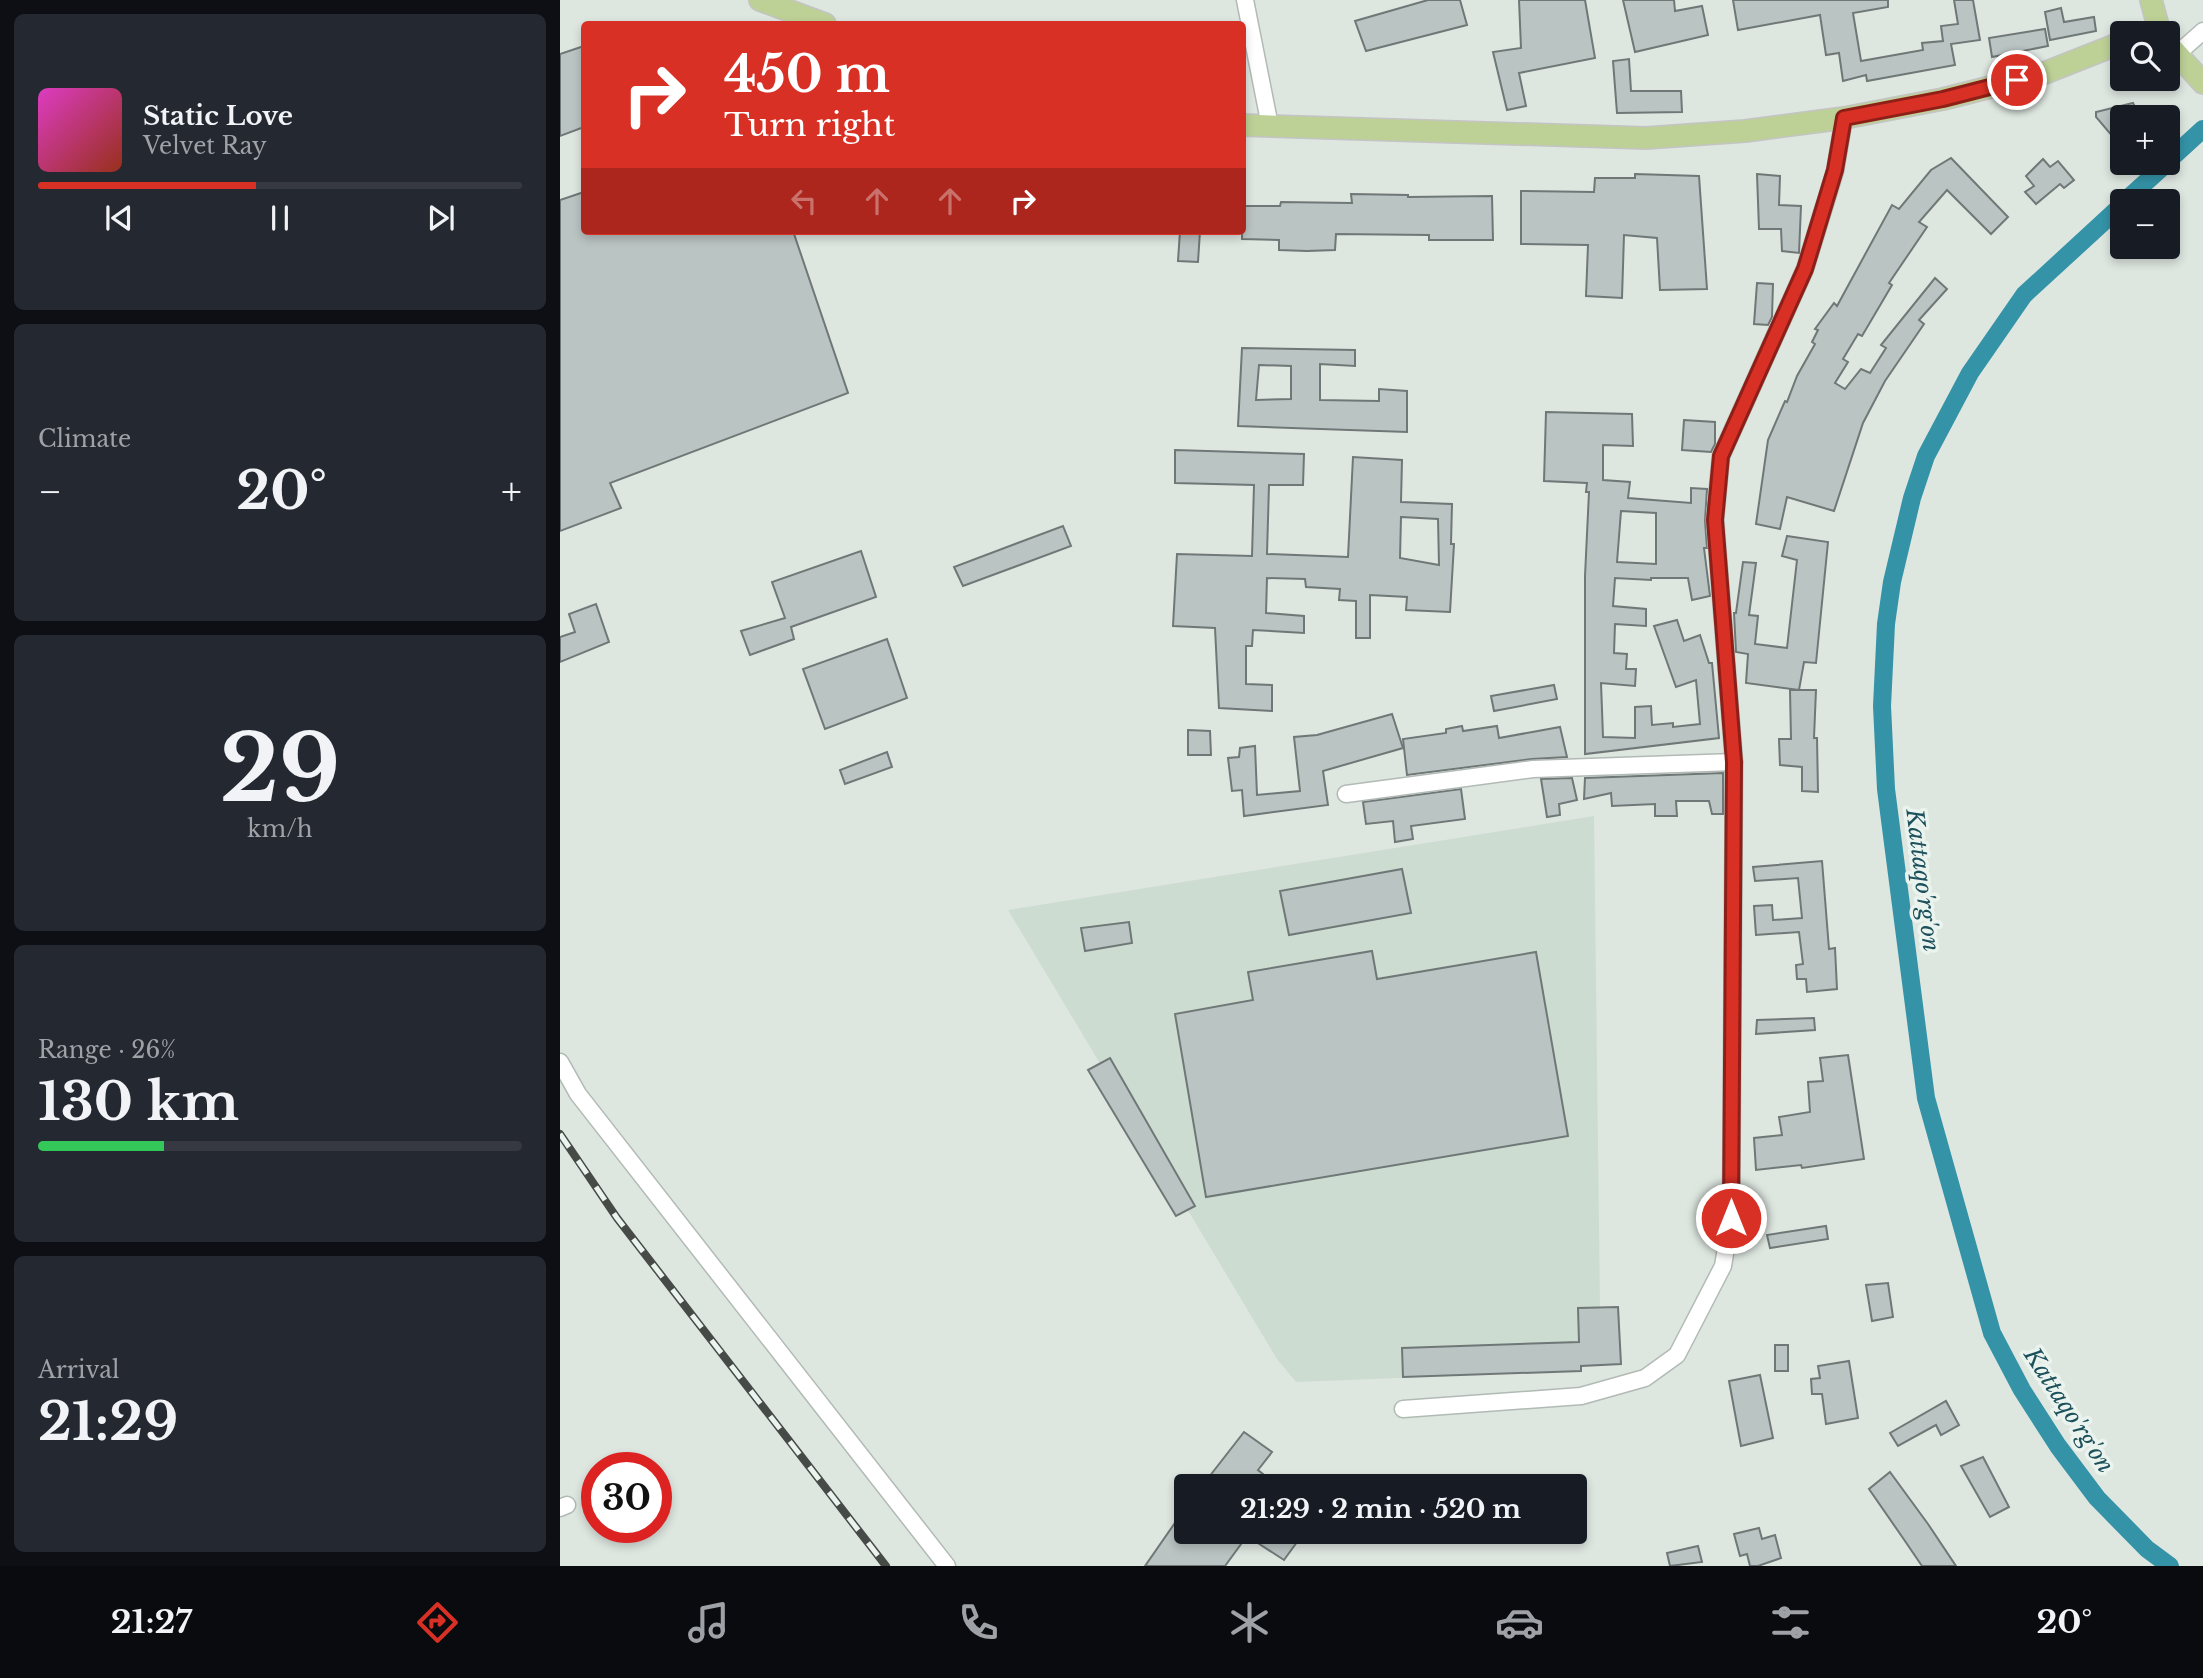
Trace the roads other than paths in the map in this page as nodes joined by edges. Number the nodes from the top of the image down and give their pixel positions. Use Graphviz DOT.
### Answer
graph roads {
  1 [pos="760,0"];
  2 [pos="1245,0"];
  3 [pos="2151,0"];
  4 [pos="817,21"];
  5 [pos="2157,21"];
  6 [pos="2203,31"];
  7 [pos="2180,35"];
  8 [pos="2110,48"];
  9 [pos="2180,58"];
  10 [pos="2203,83"];
  11 [pos="1844,118"];
  12 [pos="1246,125"];
  13 [pos="1270,127"];
  14 [pos="1734,762"];
  15 [pos="1346,794"];
  16 [pos="560,1062"];
  17 [pos="1403,1409"];
  18 [pos="947,1566"];
  1 -- 4 [label="main road"];
  2 -- 13 [label="street"];
  3 -- 5 [label="main road"];
  6 -- 7 [label="street"];
  8 -- 11 [label="main road"];
  9 -- 10 [label="main road"];
  11 -- 13 [label="main road"];
  11 -- 14 [label="street"];
  12 -- 13 [label="main road"];
  14 -- 15 [label="street"];
  14 -- 17 [label="street"];
  16 -- 18 [label="street"];
}
